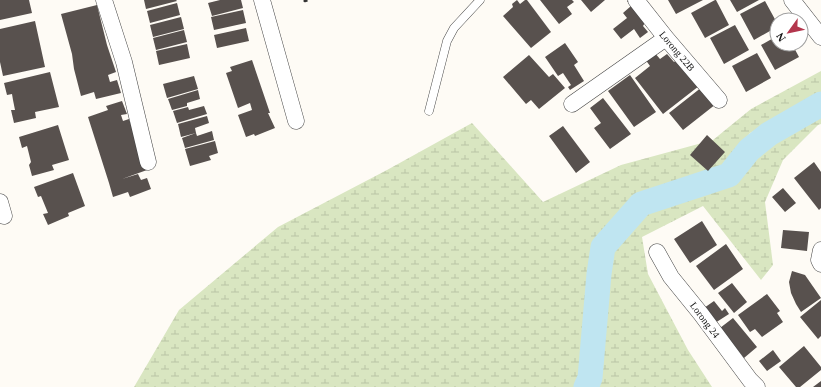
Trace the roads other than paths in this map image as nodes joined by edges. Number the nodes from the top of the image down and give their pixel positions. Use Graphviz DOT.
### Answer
graph roads {
  1 [pos="104,0"];
  2 [pos="262,0"];
  3 [pos="480,0"];
  4 [pos="636,0"];
  5 [pos="792,0"];
  6 [pos="821,37"];
  7 [pos="666,38"];
  8 [pos="719,100"];
  9 [pos="572,104"];
  10 [pos="429,111"];
  11 [pos="296,121"];
  12 [pos="148,162"];
  13 [pos="821,250"];
  14 [pos="657,252"];
  15 [pos="821,264"];
  16 [pos="756,387"];
  1 -- 12 [label="street"];
  2 -- 11 [label="street"];
  3 -- 10 [label="lane"];
  4 -- 7 [label="street, Lorong 22B"];
  5 -- 6 [label="street"];
  7 -- 8 [label="street, Lorong 22B"];
  7 -- 9 [label="street"];
  13 -- 15 [label="street"];
  14 -- 16 [label="street, Lorong 24"];
}
